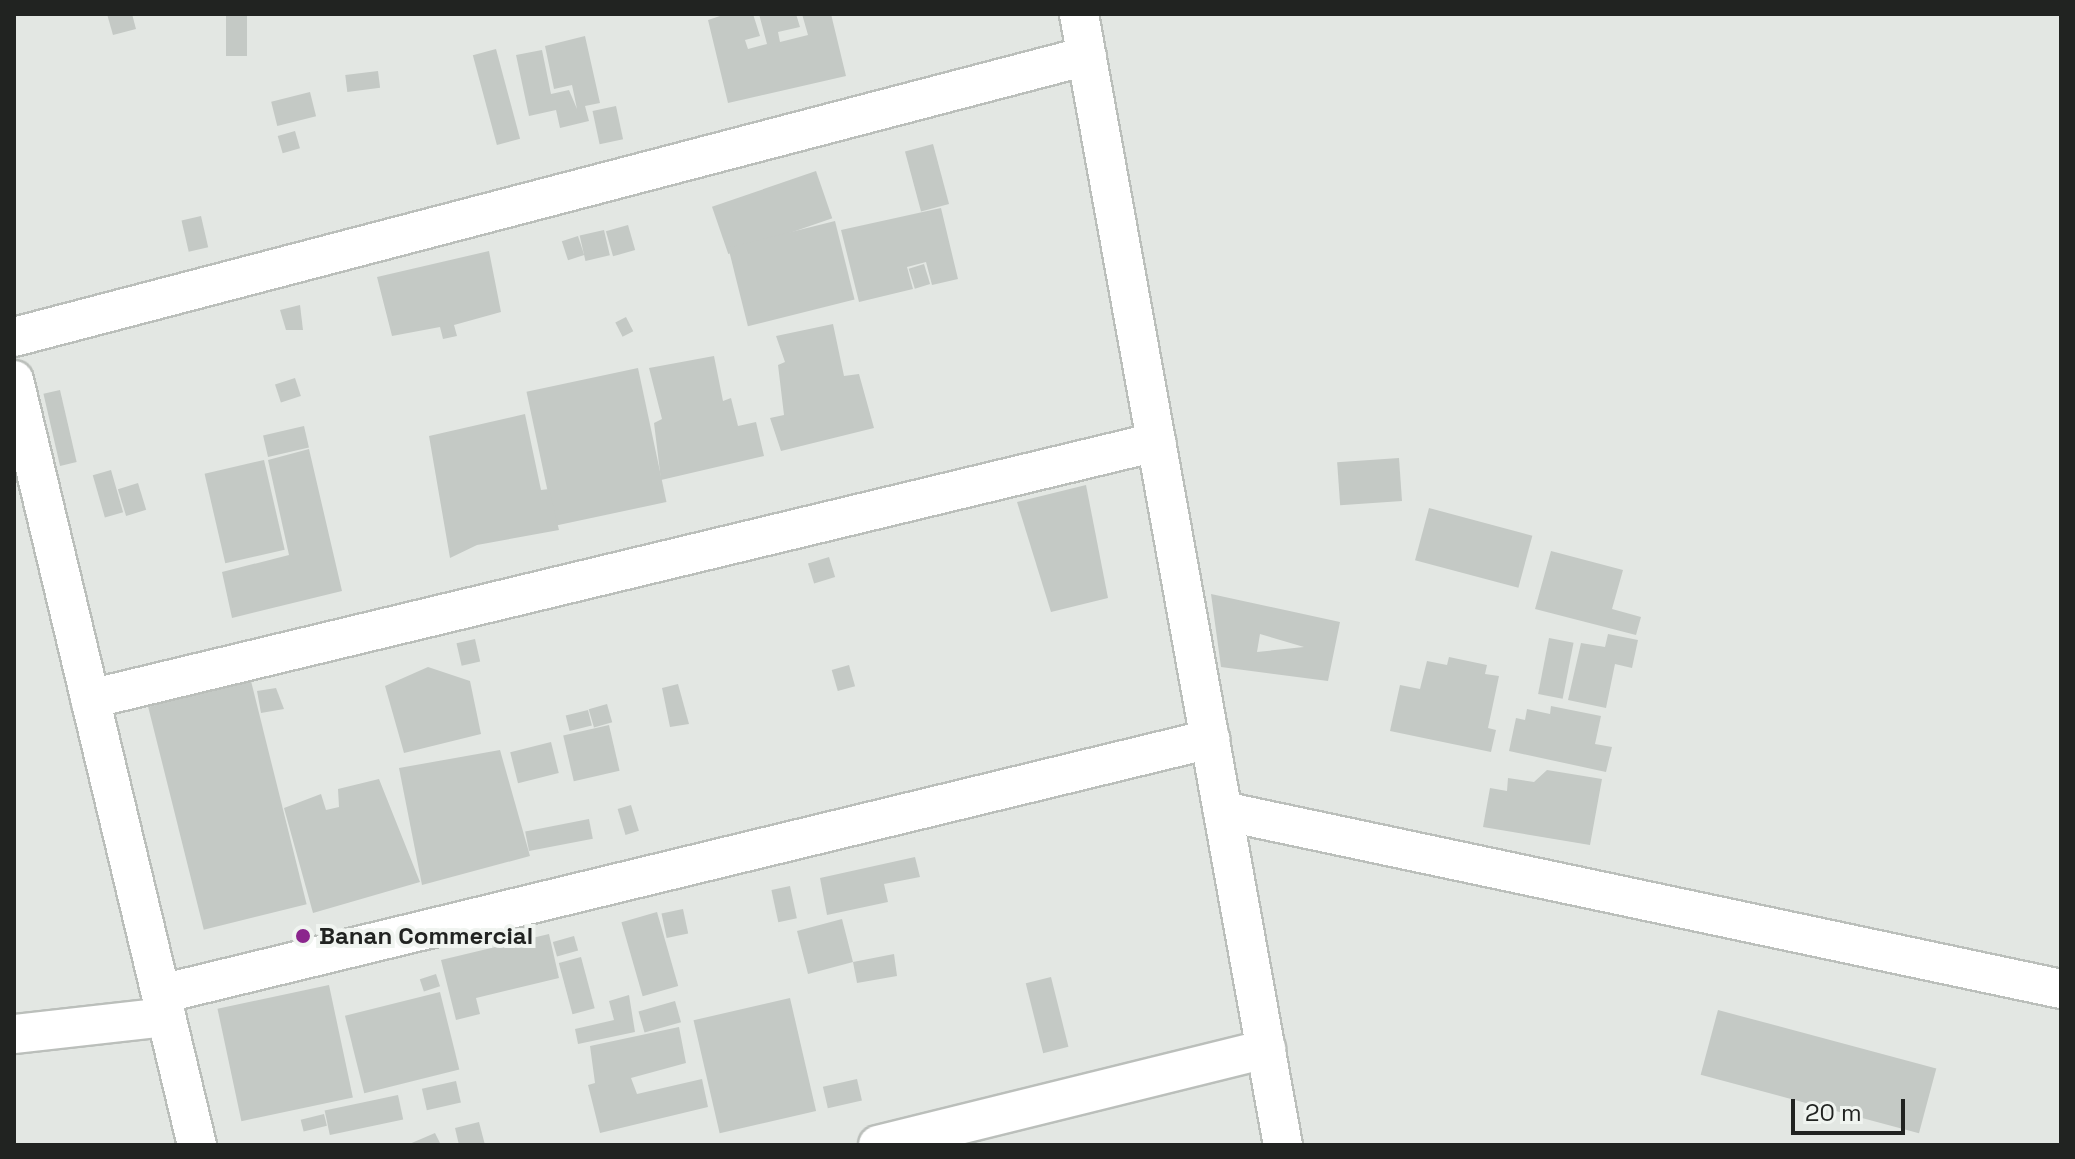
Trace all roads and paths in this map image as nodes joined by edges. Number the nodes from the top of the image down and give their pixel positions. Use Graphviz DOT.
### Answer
graph roads {
  1 [pos="1079,14"];
  2 [pos="1087,56"];
  3 [pos="14,337"];
  4 [pos="14,380"];
  5 [pos="1156,442"];
  6 [pos="90,699"];
  7 [pos="1210,739"];
  8 [pos="1223,811"];
  9 [pos="2061,989"];
  10 [pos="163,1006"];
  11 [pos="14,1034"];
  12 [pos="1266,1049"];
  13 [pos="197,1145"];
  14 [pos="878,1145"];
  15 [pos="1283,1145"];
  1 -- 2 [label="street"];
  2 -- 3 [label="street"];
  2 -- 5 [label="street"];
  4 -- 6 [label="street"];
  5 -- 6 [label="street"];
  5 -- 7 [label="street"];
  6 -- 10 [label="street"];
  7 -- 8 [label="street"];
  7 -- 10 [label="street"];
  8 -- 9 [label="street"];
  8 -- 12 [label="street"];
  10 -- 11 [label="street"];
  10 -- 13 [label="street"];
  12 -- 14 [label="street"];
  12 -- 15 [label="street"];
}
